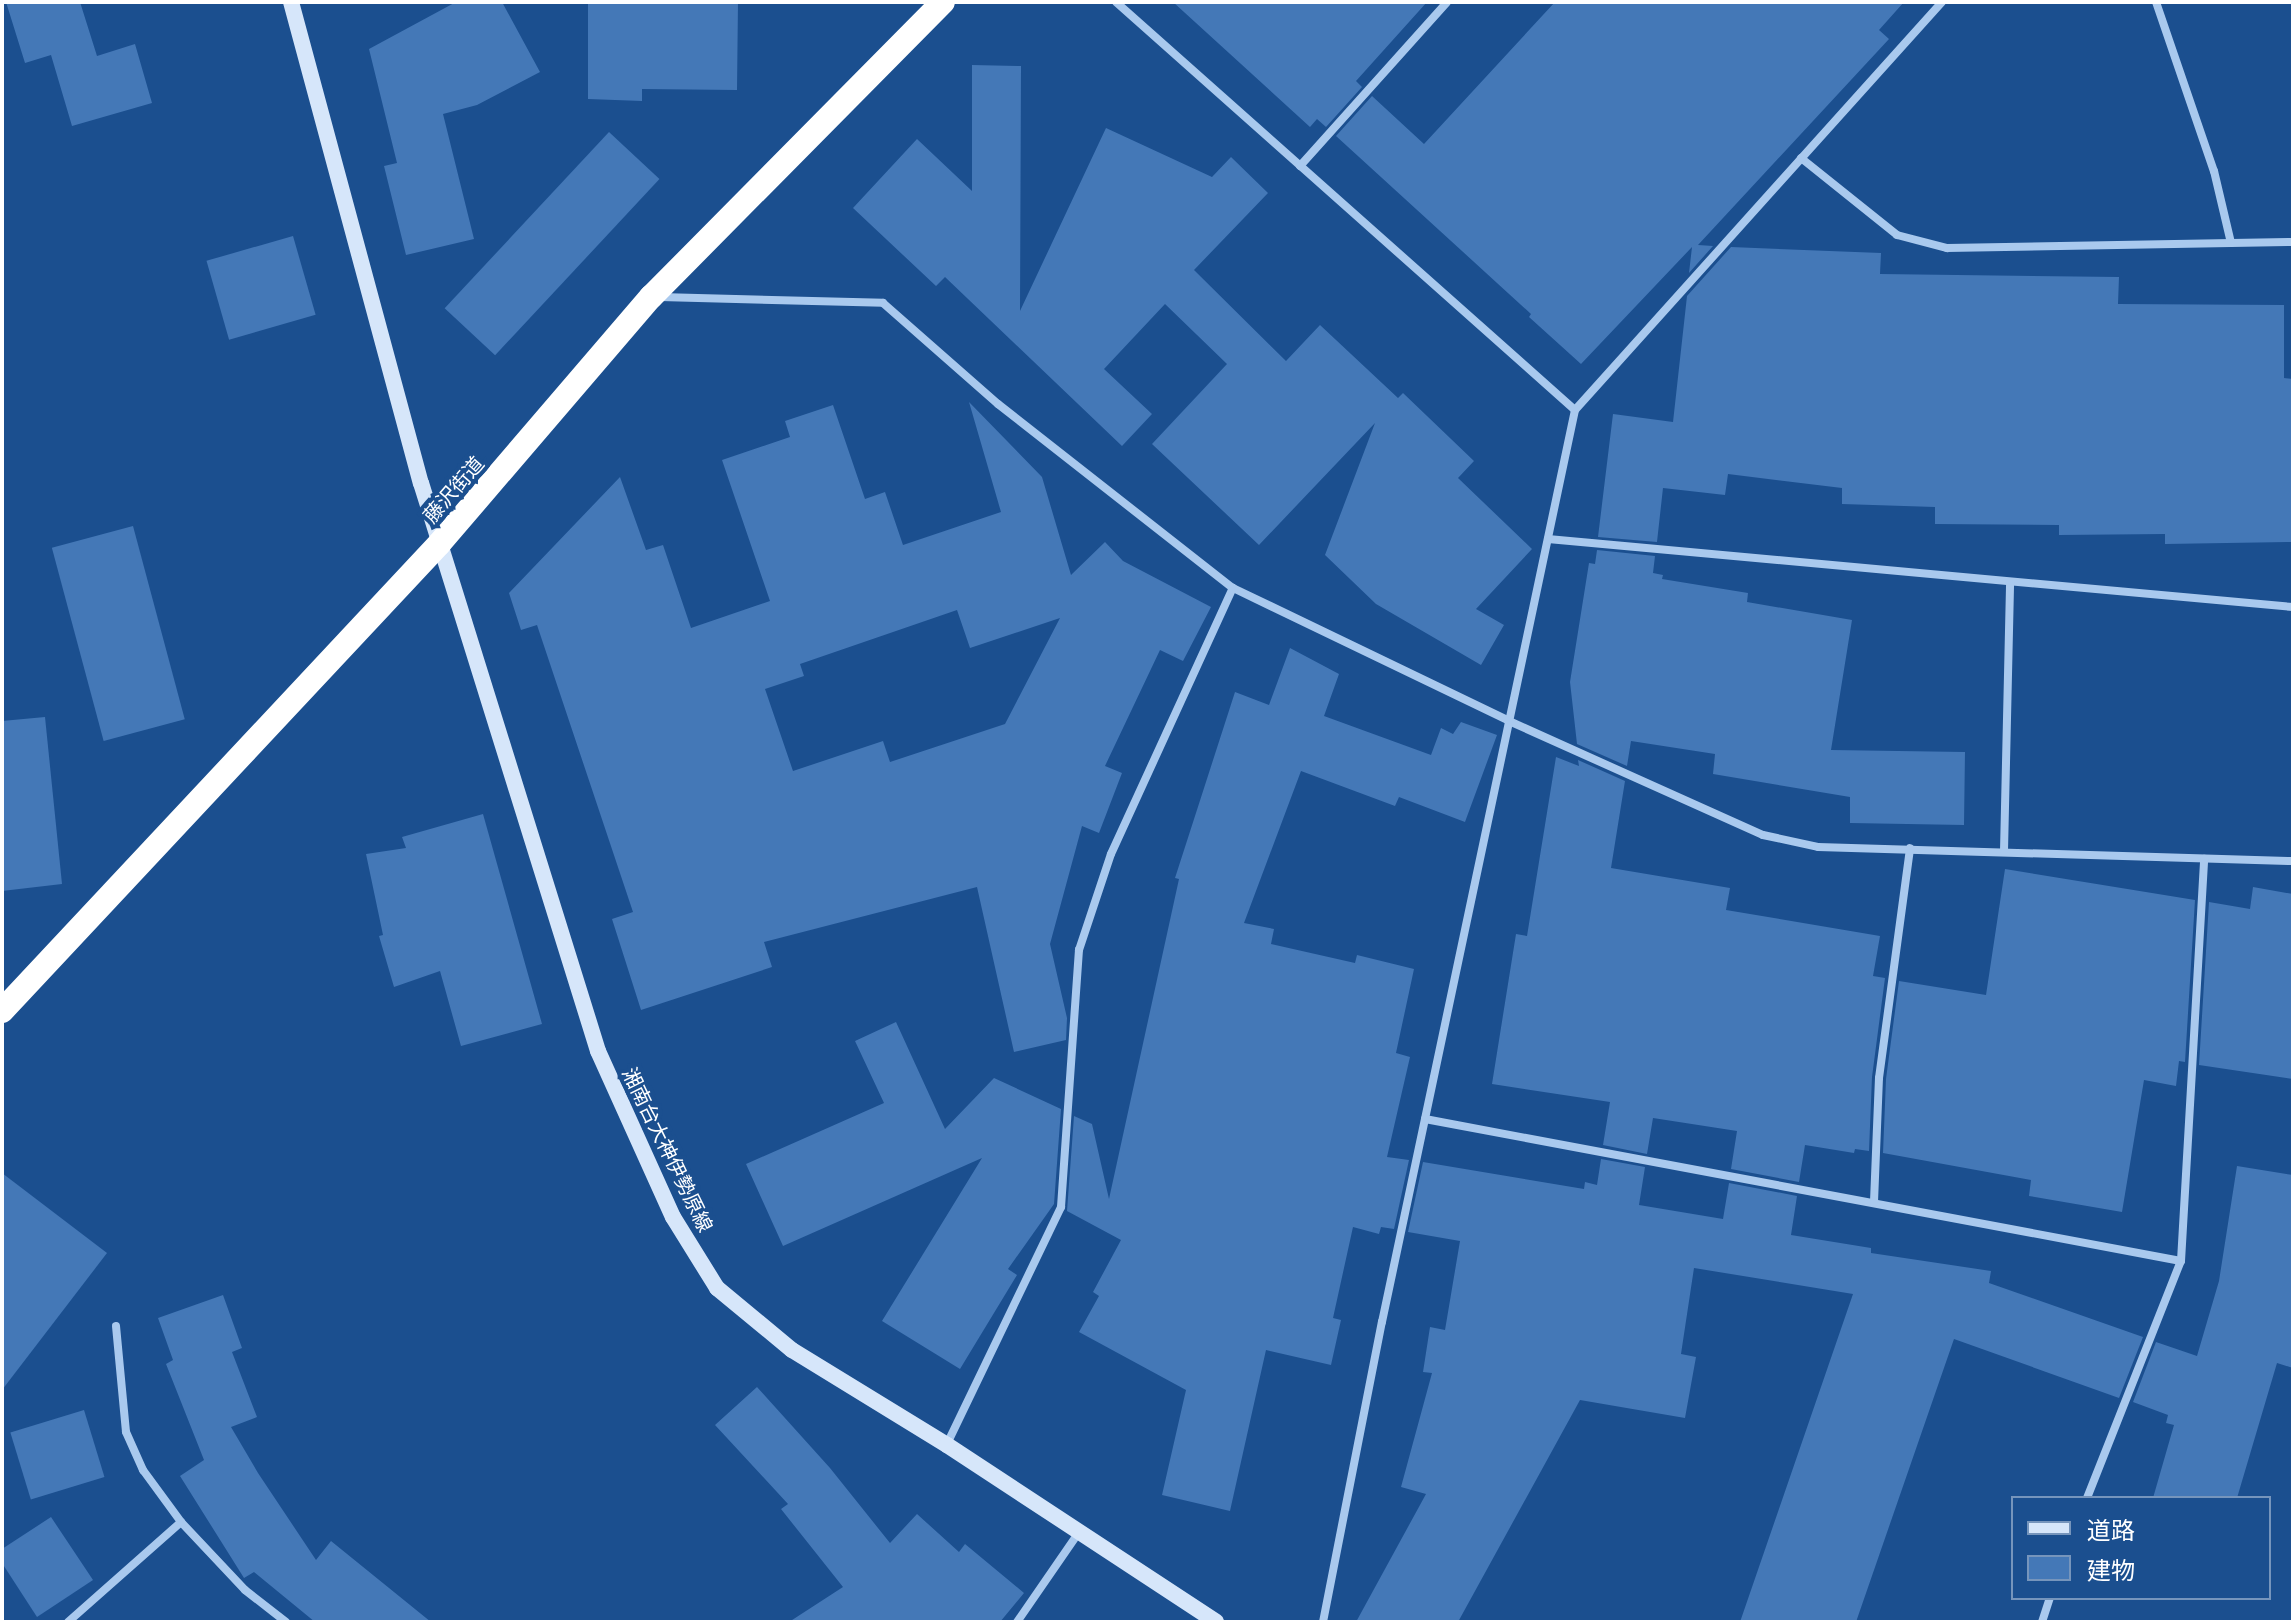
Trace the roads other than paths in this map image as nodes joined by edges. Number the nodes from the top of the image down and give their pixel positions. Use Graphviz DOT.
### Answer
graph roads {
  1 [pos="291,2"];
  2 [pos="943,2"];
  3 [pos="1116,2"];
  4 [pos="1447,2"];
  5 [pos="1942,2"];
  6 [pos="2156,2"];
  7 [pos="1801,158"];
  8 [pos="1300,166"];
  9 [pos="2293,242"];
  10 [pos="2231,243"];
  11 [pos="651,297"];
  12 [pos="1575,410"];
  13 [pos="1548,539"];
  14 [pos="439,544"];
  15 [pos="2010,582"];
  16 [pos="1233,588"];
  17 [pos="2293,607"];
  18 [pos="1509,721"];
  19 [pos="1910,848"];
  20 [pos="2004,851"];
  21 [pos="2204,859"];
  22 [pos="2293,861"];
  23 [pos="2,1011"];
  24 [pos="1425,1119"];
  25 [pos="1874,1202"];
  26 [pos="2181,1261"];
  27 [pos="116,1326"];
  28 [pos="947,1445"];
  29 [pos="2088,1496"];
  30 [pos="181,1522"];
  31 [pos="1079,1531"];
  32 [pos="2049,1600"];
  33 [pos="68,1622"];
  34 [pos="286,1622"];
  35 [pos="1017,1622"];
  36 [pos="1216,1622"];
  37 [pos="1323,1622"];
  38 [pos="2042,1622"];
  1 -- 14 [label="main road, 湘南台大神伊勢原線"];
  2 -- 11 [label="highway, 藤沢街道"];
  3 -- 8 [label="street"];
  4 -- 8 [label="street"];
  5 -- 7 [label="street"];
  6 -- 10 [label="street"];
  7 -- 10 [label="street"];
  7 -- 12 [label="street"];
  8 -- 12 [label="street"];
  9 -- 10 [label="street"];
  11 -- 14 [label="highway, 藤沢街道"];
  11 -- 16 [label="street"];
  12 -- 13 [label="street"];
  13 -- 15 [label="street"];
  13 -- 18 [label="street"];
  14 -- 23 [label="highway, 藤沢街道"];
  14 -- 28 [label="main road, 湘南台大神伊勢原線"];
  15 -- 17 [label="street"];
  15 -- 20 [label="street"];
  16 -- 18 [label="street"];
  16 -- 28 [label="street"];
  18 -- 19 [label="street"];
  18 -- 24 [label="street"];
  19 -- 20 [label="street"];
  19 -- 25 [label="street"];
  20 -- 21 [label="street"];
  21 -- 22 [label="street"];
  21 -- 26 [label="street"];
  24 -- 25 [label="street"];
  24 -- 37 [label="street"];
  25 -- 26 [label="street"];
  26 -- 29 [label="street"];
  27 -- 30 [label="street"];
  28 -- 31 [label="main road, 湘南台大神伊勢原線"];
  30 -- 33 [label="street"];
  30 -- 34 [label="street"];
  31 -- 35 [label="street"];
  31 -- 36 [label="main road, 湘南台大神伊勢原線"];
  32 -- 38 [label="street"];
}
